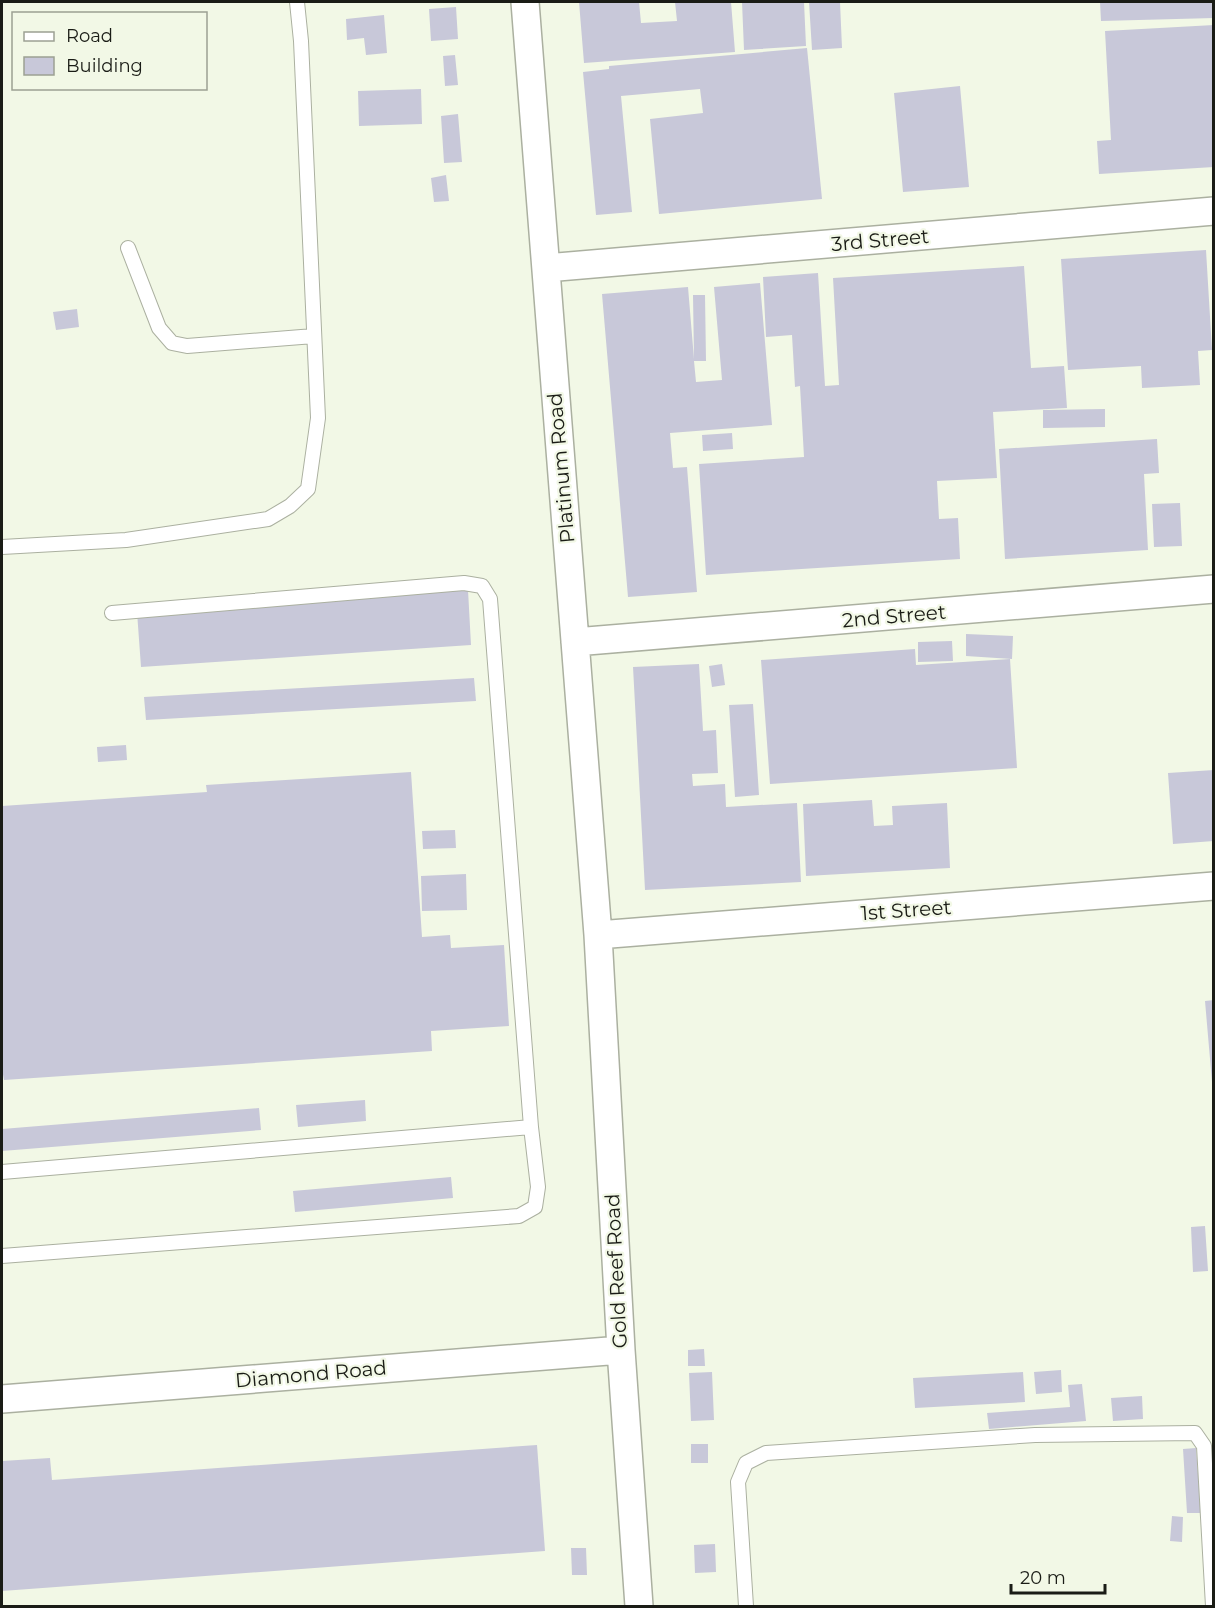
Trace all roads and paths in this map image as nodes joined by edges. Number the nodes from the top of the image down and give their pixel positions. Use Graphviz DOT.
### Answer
graph roads {
  1 [pos="297,2"];
  2 [pos="525,2"];
  3 [pos="1214,212"];
  4 [pos="128,248"];
  5 [pos="546,268"];
  6 [pos="314,336"];
  7 [pos="2,547"];
  8 [pos="1214,589"];
  9 [pos="112,613"];
  10 [pos="576,642"];
  11 [pos="1214,886"];
  12 [pos="598,934"];
  13 [pos="531,1127"];
  14 [pos="2,1172"];
  15 [pos="2,1256"];
  16 [pos="621,1350"];
  17 [pos="2,1399"];
  18 [pos="639,1606"];
  19 [pos="746,1606"];
  20 [pos="1213,1606"];
  1 -- 6 [label="lane"];
  2 -- 5 [label="street, Platinum Road"];
  3 -- 5 [label="street, 3rd Street"];
  4 -- 6 [label="lane"];
  5 -- 10 [label="street, Platinum Road"];
  6 -- 7 [label="lane"];
  8 -- 10 [label="street, 2nd Street"];
  9 -- 13 [label="lane"];
  10 -- 12 [label="street, Platinum Road"];
  11 -- 12 [label="street, 1st Street"];
  12 -- 16 [label="street, Gold Reef Road"];
  13 -- 14 [label="lane"];
  13 -- 15 [label="lane"];
  16 -- 17 [label="street, Diamond Road"];
  16 -- 18 [label="street, Gold Reef Road"];
  19 -- 20 [label="lane"];
}
